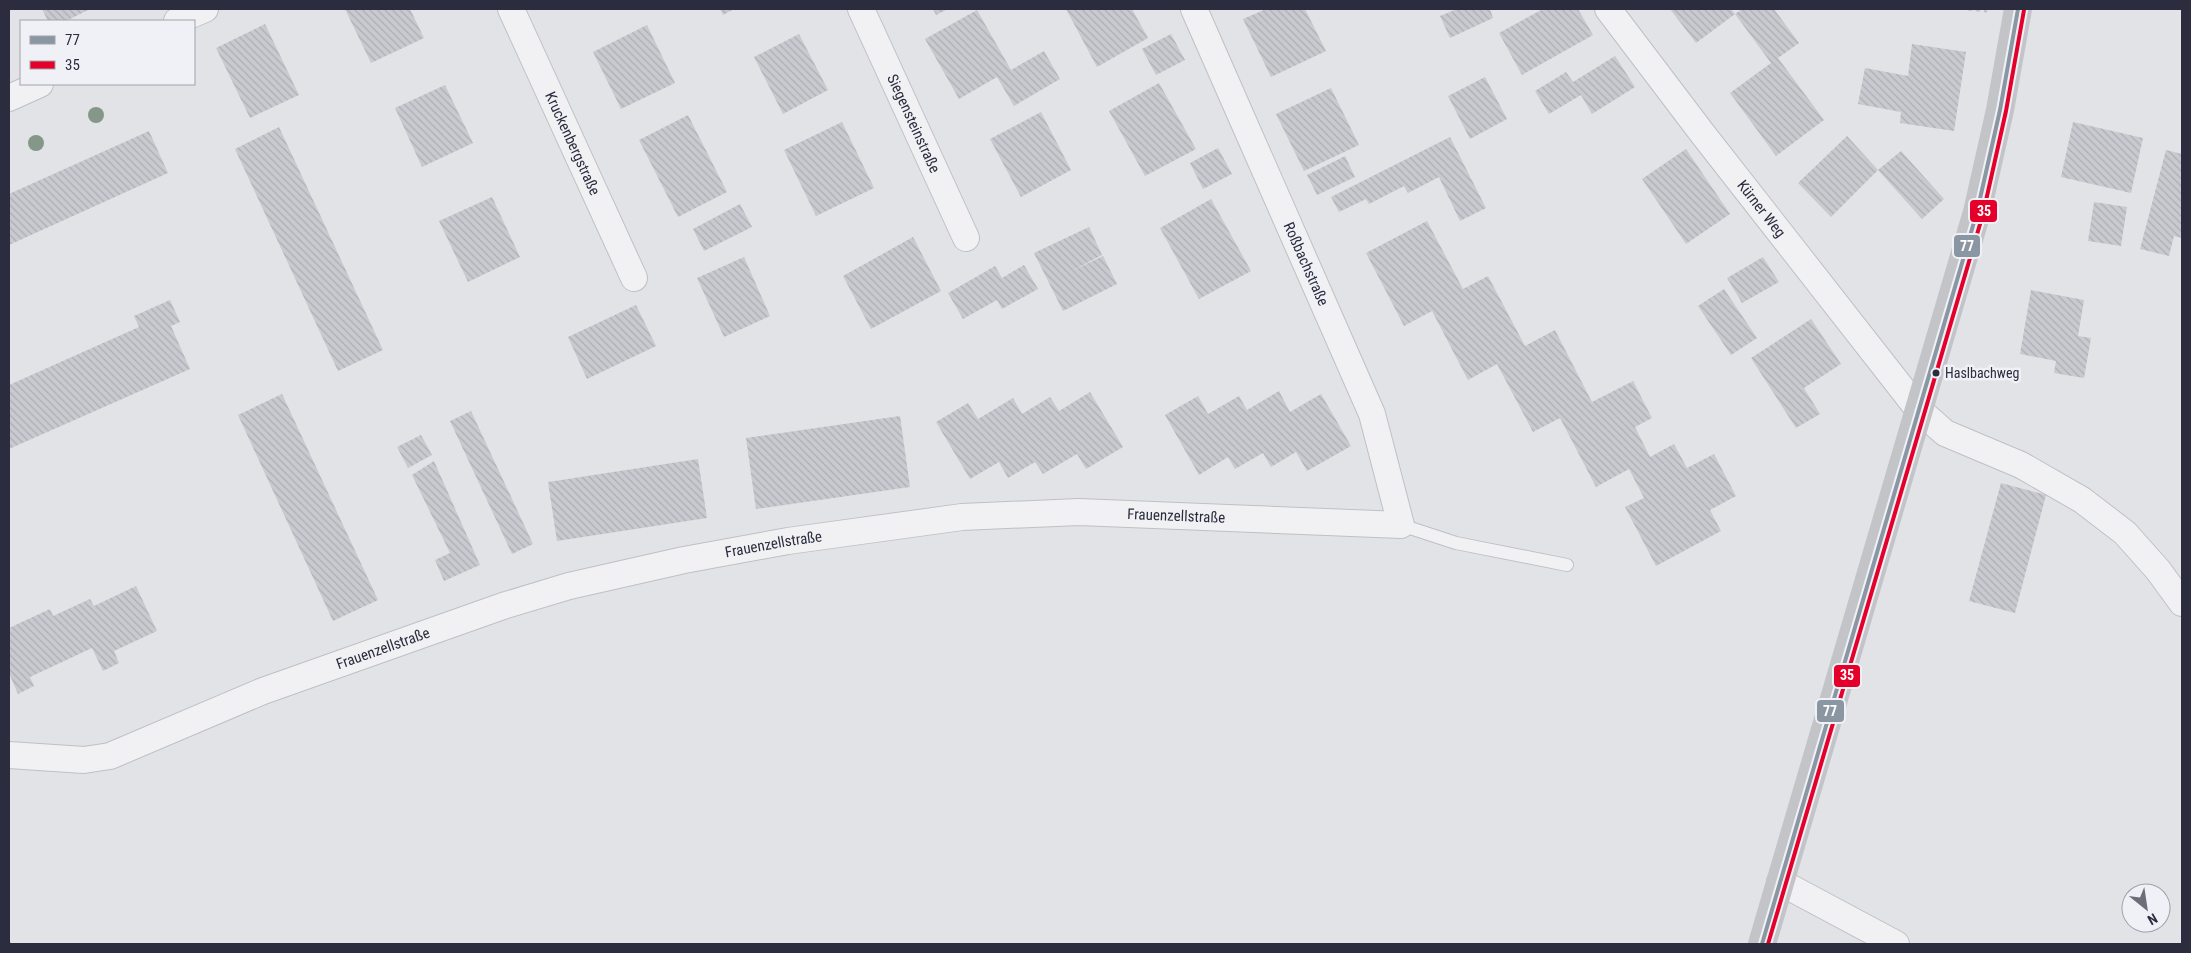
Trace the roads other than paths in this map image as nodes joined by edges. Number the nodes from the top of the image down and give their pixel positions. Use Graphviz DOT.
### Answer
graph roads {
  1 [pos="205,9"];
  2 [pos="512,9"];
  3 [pos="861,9"];
  4 [pos="1194,9"];
  5 [pos="1608,9"];
  6 [pos="2018,9"];
  7 [pos="179,20"];
  8 [pos="38,85"];
  9 [pos="9,98"];
  10 [pos="966,238"];
  11 [pos="634,278"];
  12 [pos="1918,408"];
  13 [pos="1401,525"];
  14 [pos="1567,565"];
  15 [pos="2182,603"];
  16 [pos="9,755"];
  17 [pos="1780,882"];
  18 [pos="1762,944"];
  19 [pos="1896,944"];
  1 -- 7 [label="street"];
  2 -- 11 [label="street, Kruckenbergstraße"];
  3 -- 10 [label="street, Siegensteinstraße"];
  4 -- 13 [label="street, Roßbachstraße"];
  5 -- 12 [label="street, Kürner Weg"];
  6 -- 12 [label="street"];
  8 -- 9 [label="street"];
  12 -- 15 [label="street"];
  12 -- 17 [label="street"];
  13 -- 14 [label="lane, Frauenzellstraße"];
  13 -- 16 [label="street, Frauenzellstraße"];
  17 -- 18 [label="street"];
  17 -- 19 [label="street"];
}
